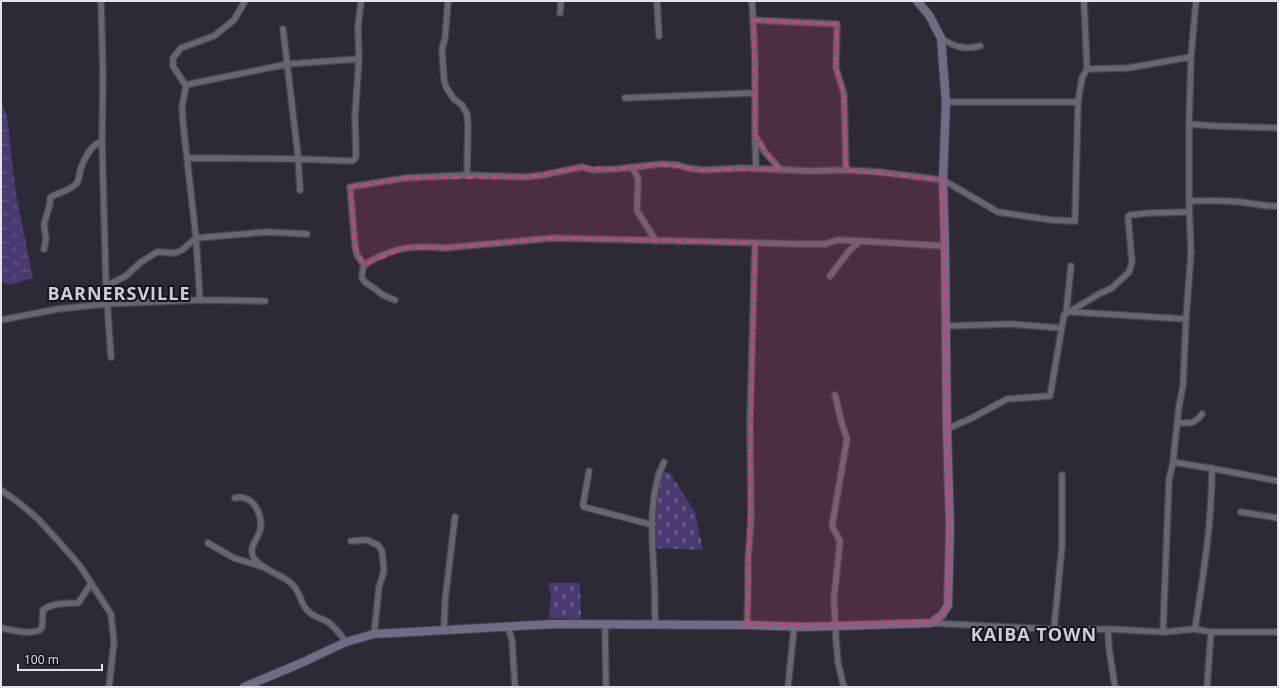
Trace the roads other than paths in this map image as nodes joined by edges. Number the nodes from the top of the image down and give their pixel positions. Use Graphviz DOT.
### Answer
graph roads {
  1 [pos="101,1"];
  2 [pos="245,1"];
  3 [pos="361,1"];
  4 [pos="448,1"];
  5 [pos="561,1"];
  6 [pos="657,1"];
  7 [pos="752,1"];
  8 [pos="917,1"];
  9 [pos="1084,1"];
  10 [pos="1196,1"];
  11 [pos="560,13"];
  12 [pos="753,20"];
  13 [pos="283,29"];
  14 [pos="659,36"];
  15 [pos="941,38"];
  16 [pos="980,46"];
  17 [pos="1191,57"];
  18 [pos="359,59"];
  19 [pos="288,64"];
  20 [pos="1086,69"];
  21 [pos="186,86"];
  22 [pos="754,93"];
  23 [pos="625,98"];
  24 [pos="946,102"];
  25 [pos="1078,102"];
  26 [pos="1189,124"];
  27 [pos="1278,128"];
  28 [pos="756,134"];
  29 [pos="102,142"];
  30 [pos="187,158"];
  31 [pos="298,159"];
  32 [pos="633,168"];
  33 [pos="756,168"];
  34 [pos="780,170"];
  35 [pos="846,170"];
  36 [pos="467,175"];
  37 [pos="943,180"];
  38 [pos="300,190"];
  39 [pos="1189,201"];
  40 [pos="1278,206"];
  41 [pos="1189,212"];
  42 [pos="307,234"];
  43 [pos="196,238"];
  44 [pos="656,241"];
  45 [pos="860,241"];
  46 [pos="755,243"];
  47 [pos="945,246"];
  48 [pos="44,249"];
  49 [pos="364,265"];
  50 [pos="1071,266"];
  51 [pos="830,276"];
  52 [pos="106,286"];
  53 [pos="200,300"];
  54 [pos="395,300"];
  55 [pos="265,301"];
  56 [pos="106,304"];
  57 [pos="1069,313"];
  58 [pos="1186,319"];
  59 [pos="1,320"];
  60 [pos="946,326"];
  61 [pos="1062,328"];
  62 [pos="111,357"];
  63 [pos="835,395"];
  64 [pos="1202,414"];
  65 [pos="1177,423"];
  66 [pos="947,429"];
  67 [pos="664,462"];
  68 [pos="1173,462"];
  69 [pos="1212,468"];
  70 [pos="589,471"];
  71 [pos="1062,475"];
  72 [pos="1278,481"];
  73 [pos="1,490"];
  74 [pos="235,498"];
  75 [pos="1241,512"];
  76 [pos="455,517"];
  77 [pos="1278,518"];
  78 [pos="653,525"];
  79 [pos="351,540"];
  80 [pos="208,543"];
  81 [pos="265,568"];
  82 [pos="91,584"];
  83 [pos="931,623"];
  84 [pos="655,624"];
  85 [pos="605,625"];
  86 [pos="747,625"];
  87 [pos="835,625"];
  88 [pos="508,627"];
  89 [pos="794,627"];
  90 [pos="1,628"];
  91 [pos="1054,629"];
  92 [pos="1108,629"];
  93 [pos="1195,629"];
  94 [pos="444,631"];
  95 [pos="1163,632"];
  96 [pos="1211,632"];
  97 [pos="1278,632"];
  98 [pos="374,634"];
  99 [pos="346,642"];
  100 [pos="109,687"];
  101 [pos="245,687"];
  102 [pos="515,687"];
  103 [pos="606,687"];
  104 [pos="788,687"];
  105 [pos="844,687"];
  106 [pos="1115,687"];
  107 [pos="1207,687"];
  1 -- 29 [label="street"];
  2 -- 21 [label="street"];
  3 -- 18 [label="street"];
  4 -- 36 [label="street"];
  5 -- 11 [label="street"];
  6 -- 14 [label="street"];
  7 -- 12 [label="street"];
  8 -- 15 [label="main road"];
  9 -- 20 [label="street"];
  10 -- 17 [label="street"];
  12 -- 22 [label="street"];
  12 -- 35 [label="street"];
  13 -- 19 [label="street"];
  15 -- 16 [label="street"];
  15 -- 24 [label="main road"];
  17 -- 20 [label="street"];
  17 -- 26 [label="street"];
  18 -- 19 [label="street"];
  18 -- 31 [label="street"];
  19 -- 21 [label="street"];
  19 -- 31 [label="street"];
  20 -- 25 [label="street"];
  21 -- 30 [label="street"];
  22 -- 23 [label="street"];
  22 -- 28 [label="street"];
  24 -- 25 [label="street"];
  24 -- 37 [label="main road"];
  25 -- 37 [label="street"];
  26 -- 27 [label="street"];
  26 -- 39 [label="street"];
  28 -- 33 [label="street"];
  28 -- 34 [label="street"];
  29 -- 48 [label="street"];
  29 -- 52 [label="street"];
  30 -- 31 [label="street"];
  30 -- 43 [label="street"];
  31 -- 38 [label="street"];
  32 -- 33 [label="street"];
  32 -- 36 [label="street"];
  32 -- 44 [label="street"];
  33 -- 34 [label="street"];
  34 -- 35 [label="street"];
  35 -- 37 [label="street"];
  36 -- 49 [label="street"];
  37 -- 47 [label="main road"];
  39 -- 40 [label="street"];
  39 -- 41 [label="street"];
  41 -- 57 [label="street"];
  41 -- 58 [label="street"];
  42 -- 43 [label="street"];
  43 -- 52 [label="street"];
  43 -- 53 [label="street"];
  44 -- 46 [label="street"];
  44 -- 49 [label="street"];
  45 -- 46 [label="street"];
  45 -- 47 [label="street"];
  45 -- 51 [label="street"];
  46 -- 86 [label="street"];
  47 -- 60 [label="main road"];
  49 -- 54 [label="street"];
  50 -- 57 [label="street"];
  52 -- 56 [label="street"];
  53 -- 55 [label="street"];
  53 -- 56 [label="street"];
  56 -- 59 [label="street"];
  56 -- 62 [label="street"];
  57 -- 58 [label="street"];
  57 -- 61 [label="street"];
  58 -- 65 [label="street"];
  60 -- 61 [label="street"];
  60 -- 66 [label="main road"];
  61 -- 66 [label="street"];
  63 -- 87 [label="street"];
  64 -- 65 [label="street"];
  65 -- 68 [label="street"];
  66 -- 83 [label="main road"];
  67 -- 78 [label="street"];
  68 -- 69 [label="street"];
  68 -- 95 [label="street"];
  69 -- 72 [label="street"];
  69 -- 93 [label="street"];
  70 -- 78 [label="street"];
  71 -- 91 [label="street"];
  73 -- 82 [label="street"];
  74 -- 81 [label="street"];
  75 -- 77 [label="street"];
  76 -- 94 [label="street"];
  78 -- 84 [label="street"];
  79 -- 98 [label="street"];
  80 -- 81 [label="street"];
  81 -- 99 [label="street"];
  82 -- 90 [label="street"];
  82 -- 100 [label="street"];
  83 -- 87 [label="main road"];
  83 -- 91 [label="street"];
  84 -- 85 [label="main road"];
  84 -- 86 [label="main road"];
  85 -- 88 [label="main road"];
  85 -- 103 [label="street"];
  86 -- 89 [label="main road"];
  87 -- 89 [label="main road"];
  87 -- 105 [label="street"];
  88 -- 94 [label="main road"];
  88 -- 102 [label="street"];
  89 -- 104 [label="street"];
  91 -- 92 [label="street"];
  92 -- 95 [label="street"];
  92 -- 106 [label="street"];
  93 -- 95 [label="street"];
  93 -- 96 [label="street"];
  94 -- 98 [label="main road"];
  96 -- 97 [label="street"];
  96 -- 107 [label="street"];
  98 -- 99 [label="main road"];
  99 -- 101 [label="main road"];
}
